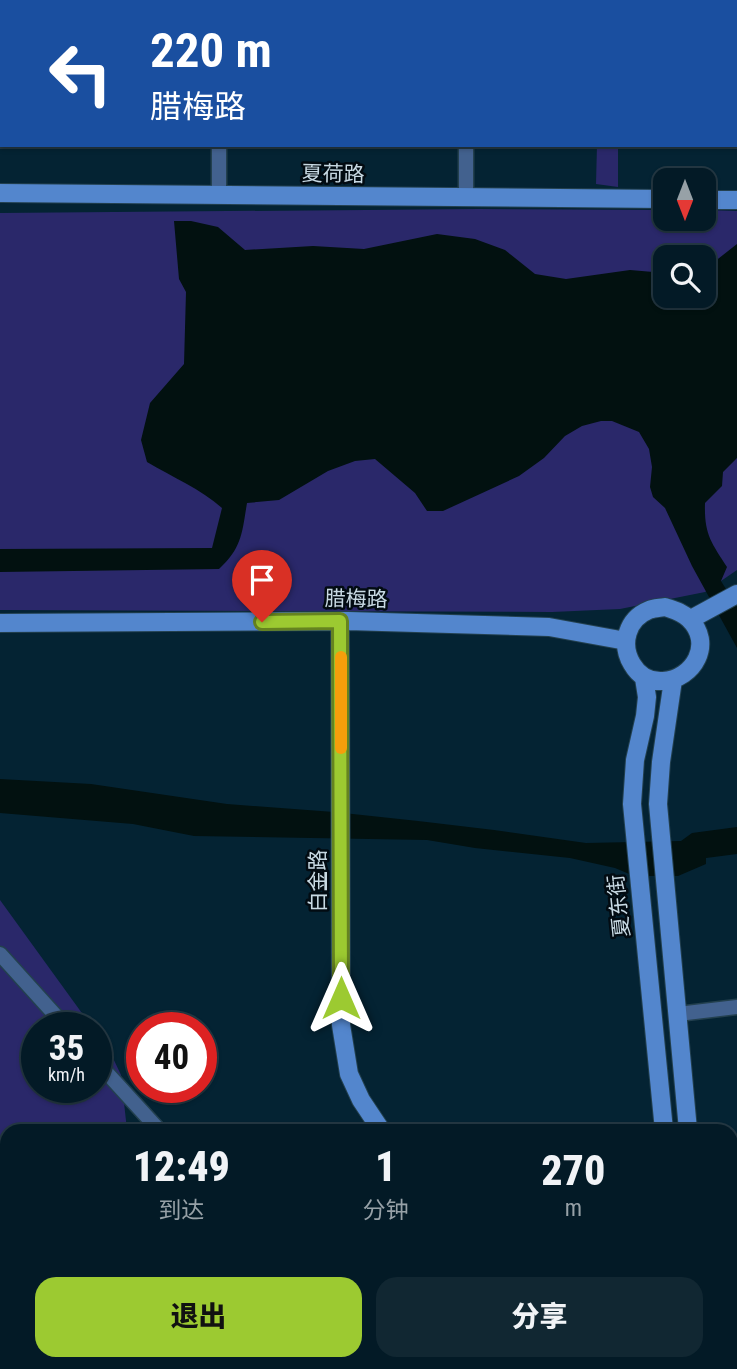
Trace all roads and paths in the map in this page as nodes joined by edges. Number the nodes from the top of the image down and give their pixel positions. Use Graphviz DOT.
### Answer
graph roads {
  1 [pos="219,147"];
  2 [pos="466,147"];
  3 [pos="0,193"];
  4 [pos="219,195"];
  5 [pos="466,198"];
  6 [pos="653,199"];
  7 [pos="716,200"];
  8 [pos="737,200"];
  9 [pos="737,594"];
  10 [pos="691,620"];
  11 [pos="340,621"];
  12 [pos="0,623"];
  13 [pos="626,641"];
  14 [pos="644,678"];
  15 [pos="673,680"];
  16 [pos="0,954"];
  17 [pos="737,1007"];
  18 [pos="52,1012"];
  19 [pos="678,1014"];
  20 [pos="112,1079"];
  21 [pos="154,1124"];
  22 [pos="377,1124"];
  23 [pos="662,1124"];
  24 [pos="687,1124"];
  1 -- 4 [label="street"];
  2 -- 5 [label="street"];
  3 -- 4 [label="street, 夏荷路"];
  4 -- 5 [label="street, 夏荷路"];
  5 -- 6 [label="street, 夏荷路"];
  7 -- 8 [label="street"];
  9 -- 10 [label="street"];
  10 -- 13 [label="street"];
  10 -- 15 [label="street"];
  11 -- 12 [label="street, 腊梅路"];
  11 -- 13 [label="street, 腊梅路"];
  11 -- 22 [label="street, 白金路"];
  13 -- 14 [label="street"];
  14 -- 15 [label="street"];
  14 -- 23 [label="street, 夏东街"];
  15 -- 19 [label="street"];
  16 -- 18 [label="street"];
  17 -- 19 [label="street"];
  19 -- 24 [label="street"];
  20 -- 21 [label="street"];
}
